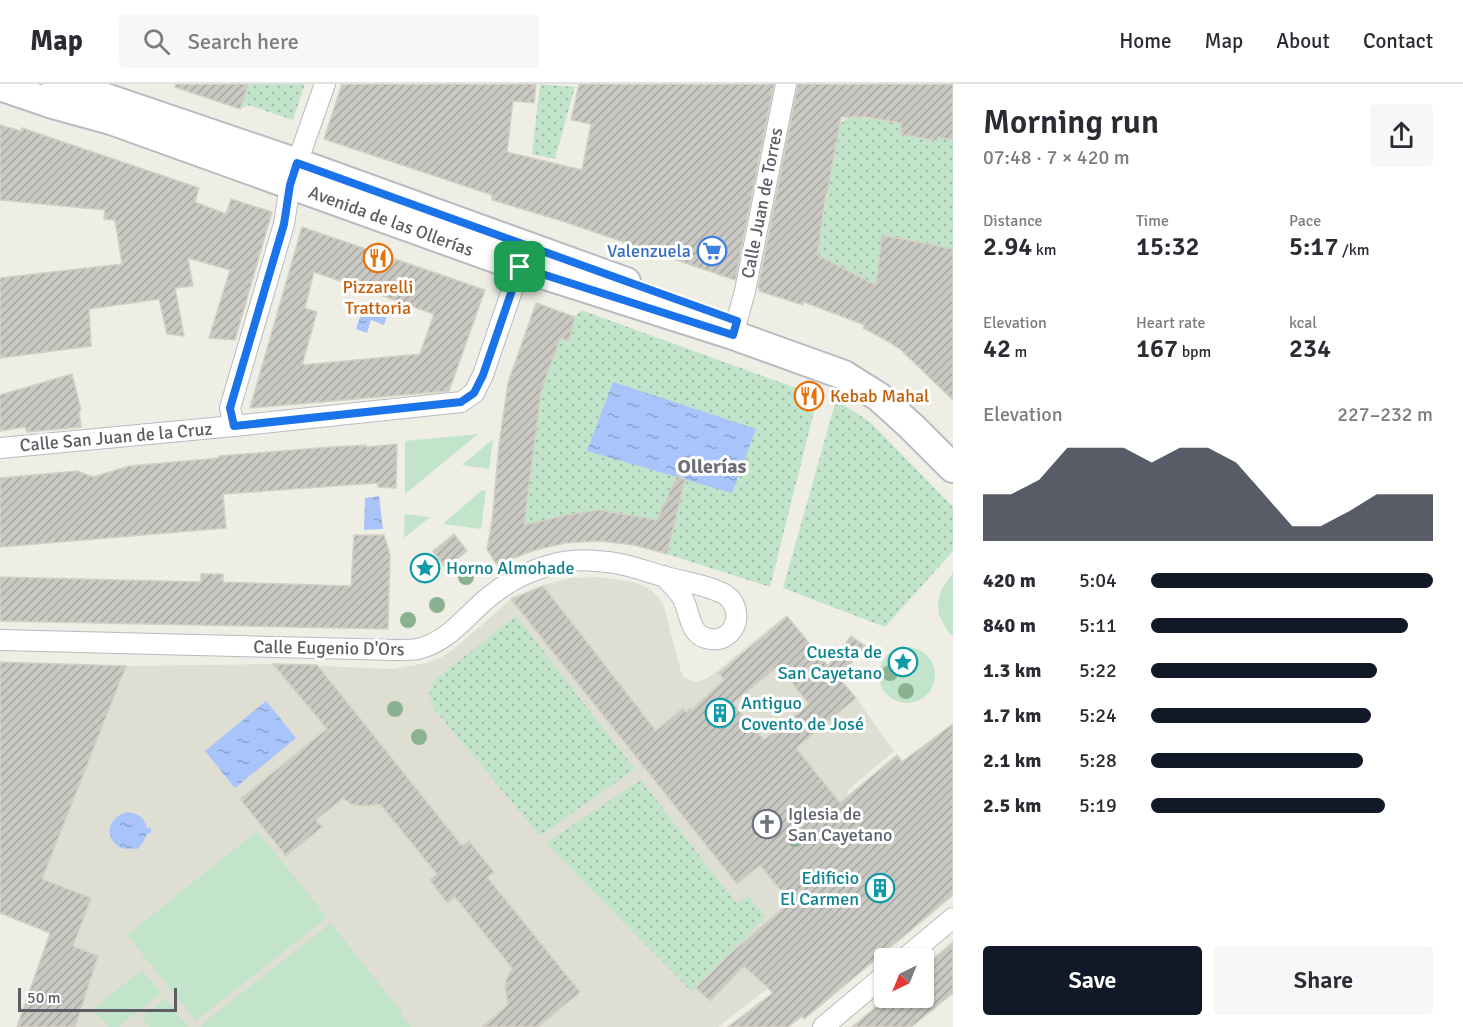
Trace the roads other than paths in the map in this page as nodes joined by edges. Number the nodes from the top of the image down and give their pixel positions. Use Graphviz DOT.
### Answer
graph roads {
  1 [pos="56,84"];
  2 [pos="325,84"];
  3 [pos="786,84"];
  4 [pos="0,86"];
  5 [pos="293,174"];
  6 [pos="520,267"];
  7 [pos="735,328"];
  8 [pos="234,426"];
  9 [pos="953,444"];
  10 [pos="0,448"];
  11 [pos="953,468"];
  12 [pos="664,576"];
  13 [pos="0,640"];
  14 [pos="953,918"];
  15 [pos="917,948"];
  16 [pos="874,984"];
  17 [pos="823,1027"];
  1 -- 5 [label="main road, Avenida de las Ollerías"];
  2 -- 5 [label="street, Calle San Juan de la Cruz"];
  3 -- 7 [label="street, Calle Juan de Torres"];
  4 -- 5 [label="main road, Avenida de las Ollerías"];
  5 -- 6 [label="main road, Avenida de las Ollerías"];
  5 -- 7 [label="main road, Avenida de las Ollerías"];
  5 -- 8 [label="street, Calle San Juan de la Cruz"];
  6 -- 7 [label="main road, Avenida de las Ollerías"];
  6 -- 8 [label="street"];
  7 -- 9 [label="main road, Avenida de las Ollerías"];
  7 -- 11 [label="main road, Avenida de las Ollerías"];
  8 -- 10 [label="street, Calle San Juan de la Cruz"];
  12 -- 13 [label="street, Calle Eugenio D'Ors"];
  14 -- 15 [label="street"];
  16 -- 17 [label="street"];
}
